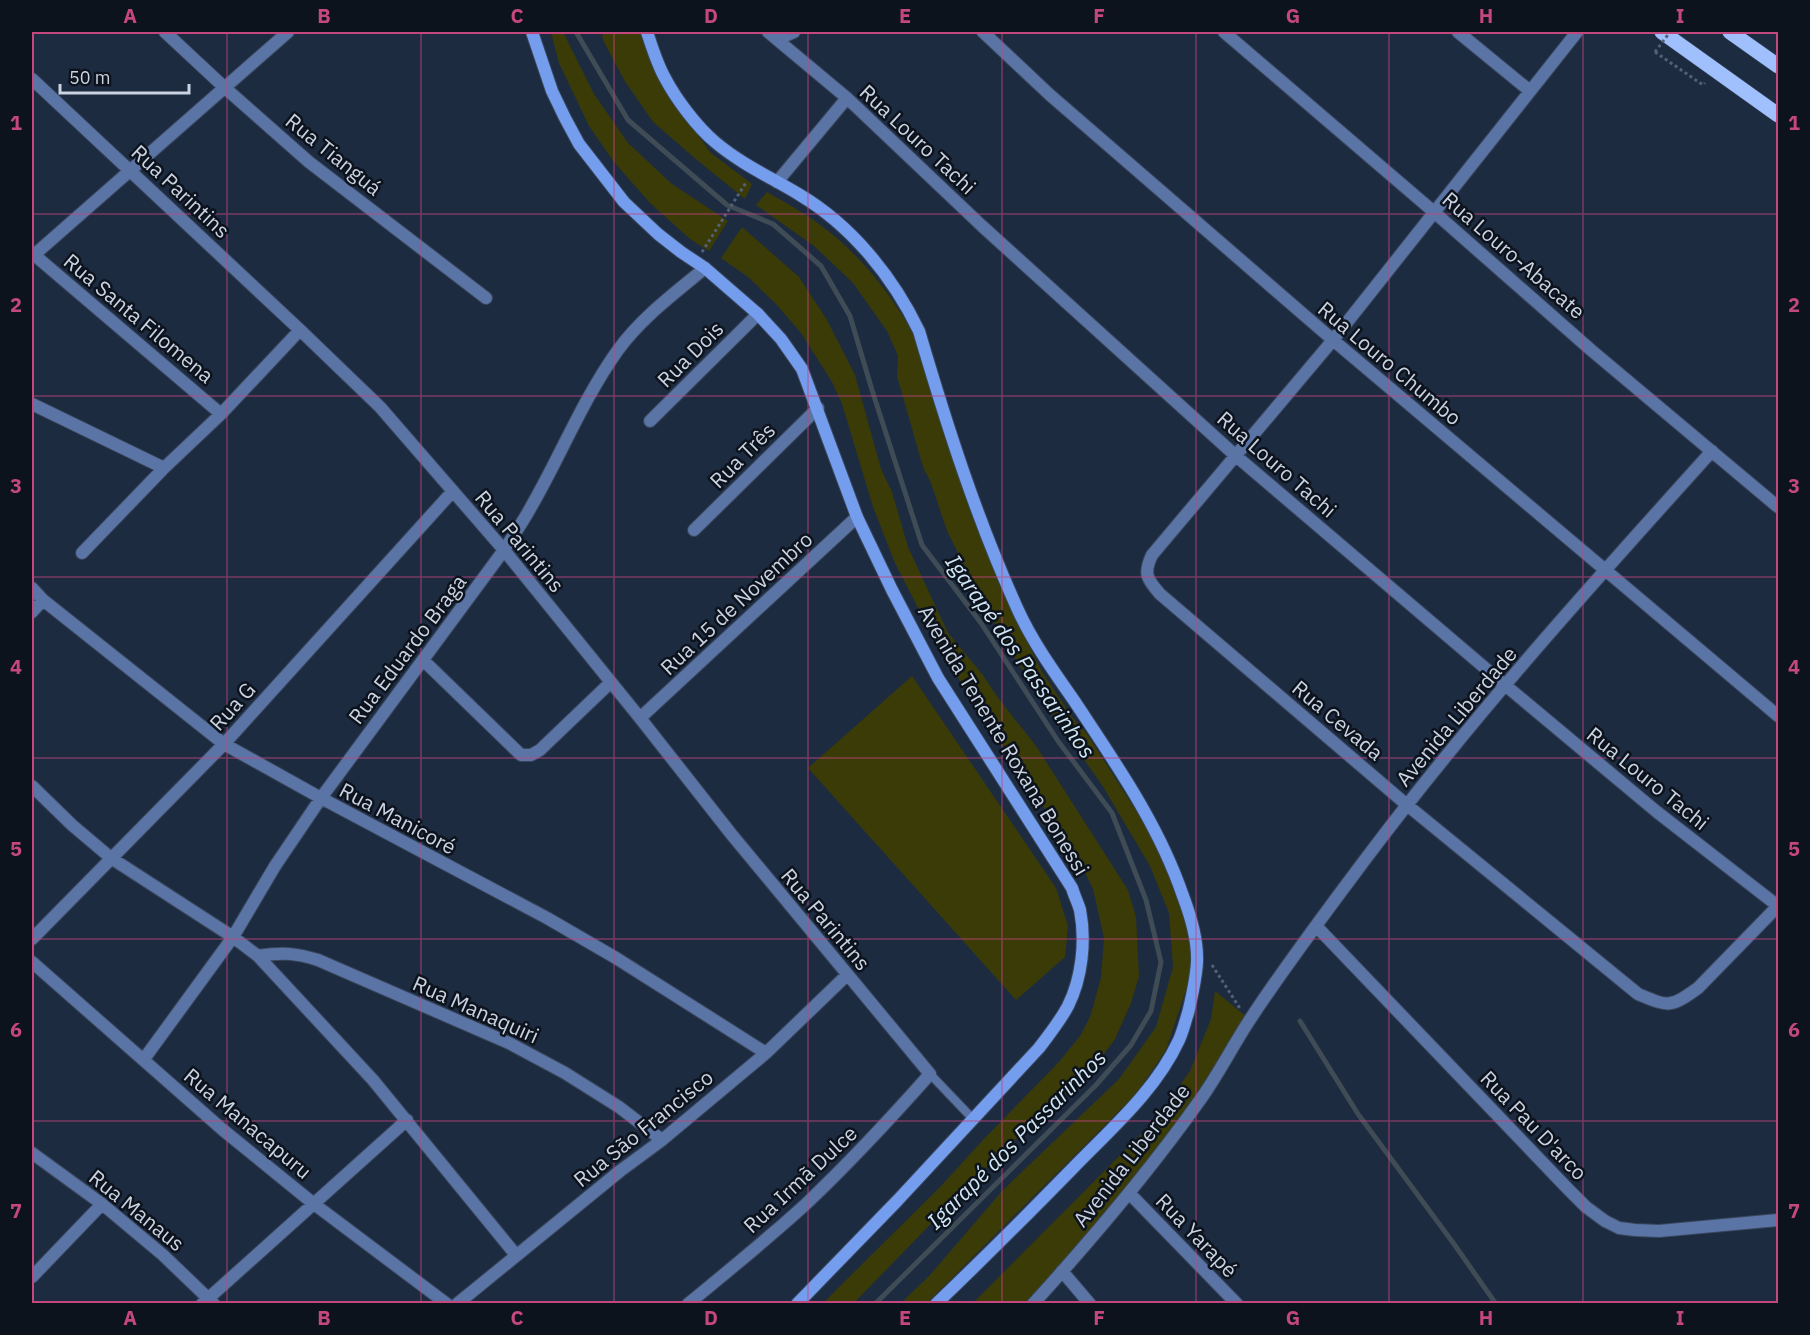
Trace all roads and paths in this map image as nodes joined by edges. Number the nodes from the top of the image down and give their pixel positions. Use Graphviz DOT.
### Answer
graph roads {
  1 [pos="165,32"];
  2 [pos="288,32"];
  3 [pos="532,32"];
  4 [pos="646,32"];
  5 [pos="794,32"];
  6 [pos="983,32"];
  7 [pos="1224,32"];
  8 [pos="1458,32"];
  9 [pos="1577,32"];
  10 [pos="1662,32"];
  11 [pos="1670,32"];
  12 [pos="1730,32"];
  13 [pos="773,35"];
  14 [pos="1655,52"];
  15 [pos="1779,66"];
  16 [pos="32,79"];
  17 [pos="224,87"];
  18 [pos="1530,91"];
  19 [pos="847,98"];
  20 [pos="1779,115"];
  21 [pos="130,170"];
  22 [pos="748,179"];
  23 [pos="777,182"];
  24 [pos="1434,212"];
  25 [pos="33,254"];
  26 [pos="701,254"];
  27 [pos="705,268"];
  28 [pos="486,298"];
  29 [pos="758,314"];
  30 [pos="300,330"];
  31 [pos="1333,340"];
  32 [pos="32,404"];
  33 [pos="818,408"];
  34 [pos="221,414"];
  35 [pos="650,422"];
  36 [pos="1712,451"];
  37 [pos="1236,456"];
  38 [pos="164,468"];
  39 [pos="453,491"];
  40 [pos="1779,507"];
  41 [pos="857,517"];
  42 [pos="694,530"];
  43 [pos="504,550"];
  44 [pos="82,553"];
  45 [pos="1605,570"];
  46 [pos="32,588"];
  47 [pos="43,600"];
  48 [pos="32,612"];
  49 [pos="424,661"];
  50 [pos="610,683"];
  51 [pos="1505,686"];
  52 [pos="1779,716"];
  53 [pos="640,718"];
  54 [pos="224,744"];
  55 [pos="32,786"];
  56 [pos="321,798"];
  57 [pos="1407,805"];
  58 [pos="111,858"];
  59 [pos="1778,906"];
  60 [pos="1316,926"];
  61 [pos="233,937"];
  62 [pos="32,939"];
  63 [pos="1195,940"];
  64 [pos="258,956"];
  65 [pos="32,962"];
  66 [pos="847,975"];
  67 [pos="1249,1021"];
  68 [pos="766,1053"];
  69 [pos="144,1059"];
  70 [pos="930,1074"];
  71 [pos="973,1119"];
  72 [pos="407,1120"];
  73 [pos="662,1140"];
  74 [pos="32,1153"];
  75 [pos="1130,1194"];
  76 [pos="102,1204"];
  77 [pos="314,1204"];
  78 [pos="1779,1220"];
  79 [pos="516,1255"];
  80 [pos="1062,1271"];
  81 [pos="32,1277"];
  82 [pos="208,1301"];
  83 [pos="447,1304"];
  84 [pos="457,1304"];
  85 [pos="688,1304"];
  86 [pos="797,1304"];
  87 [pos="936,1304"];
  88 [pos="1033,1304"];
  89 [pos="1090,1304"];
  90 [pos="1237,1304"];
  1 -- 17 [label="street, Rua Tianguá"];
  2 -- 17 [label="street"];
  3 -- 27 [label="street, Avenida Tenente Roxana Bonessi"];
  4 -- 23 [label="street"];
  5 -- 13 [label="street"];
  6 -- 31 [label="street, Rua Louro Chumbo"];
  7 -- 24 [label="street, Rua Louro-Abacate"];
  8 -- 18 [label="street"];
  9 -- 18 [label="street"];
  10 -- 20 [label="main road"];
  11 -- 14 [label="path, bridge"];
  12 -- 15 [label="main road"];
  13 -- 19 [label="street, Rua Louro Tachi"];
  16 -- 21 [label="street, Rua Parintins"];
  17 -- 21 [label="street"];
  17 -- 28 [label="street, Rua Tianguá"];
  18 -- 24 [label="street"];
  19 -- 23 [label="street"];
  19 -- 37 [label="street, Rua Louro Tachi"];
  21 -- 25 [label="street"];
  21 -- 30 [label="street, Rua Parintins"];
  22 -- 26 [label="path"];
  23 -- 63 [label="street"];
  24 -- 31 [label="street"];
  24 -- 36 [label="street, Rua Louro-Abacate"];
  25 -- 34 [label="street, Rua Santa Filomena"];
  27 -- 29 [label="street, Avenida Tenente Roxana Bonessi"];
  27 -- 43 [label="street, Rua Eduardo Braga"];
  29 -- 33 [label="street, Avenida Tenente Roxana Bonessi"];
  29 -- 35 [label="street, Rua Dois"];
  30 -- 34 [label="street, Rua Santa Filomena"];
  30 -- 39 [label="street, Rua Parintins"];
  31 -- 37 [label="street"];
  31 -- 45 [label="street, Rua Louro Chumbo"];
  32 -- 38 [label="street"];
  33 -- 41 [label="street, Avenida Tenente Roxana Bonessi"];
  33 -- 42 [label="street, Rua Três"];
  34 -- 38 [label="street, Rua Santa Filomena"];
  36 -- 40 [label="street, Rua Louro-Abacate"];
  36 -- 45 [label="street, Avenida Liberdade"];
  37 -- 51 [label="street, Rua Louro Tachi"];
  37 -- 57 [label="street, Rua Cevada"];
  38 -- 44 [label="street, Rua Santa Filomena"];
  39 -- 43 [label="street, Rua Parintins"];
  39 -- 54 [label="street, Rua G"];
  41 -- 53 [label="street, Rua 15 de Novembro"];
  41 -- 71 [label="street, Avenida Tenente Roxana Bonessi"];
  43 -- 49 [label="street, Rua Eduardo Braga"];
  43 -- 50 [label="street, Rua Parintins"];
  45 -- 51 [label="street, Avenida Liberdade"];
  45 -- 52 [label="street, Rua Louro Chumbo"];
  46 -- 47 [label="street, Rua Manicoré"];
  47 -- 48 [label="street"];
  47 -- 54 [label="street, Rua Manicoré"];
  49 -- 50 [label="street"];
  49 -- 56 [label="street, Rua Eduardo Braga"];
  50 -- 53 [label="street, Rua Parintins"];
  51 -- 57 [label="street, Avenida Liberdade"];
  51 -- 59 [label="street, Rua Louro Tachi"];
  53 -- 66 [label="street, Rua Parintins"];
  54 -- 56 [label="street, Rua Manicoré"];
  54 -- 58 [label="street, Rua G"];
  55 -- 58 [label="street"];
  56 -- 61 [label="street, Rua Eduardo Braga"];
  56 -- 68 [label="street, Rua Manicoré"];
  57 -- 59 [label="street, Rua Cevada"];
  57 -- 60 [label="street, Avenida Liberdade"];
  58 -- 61 [label="street"];
  58 -- 62 [label="street, Rua G"];
  60 -- 67 [label="street, Avenida Liberdade"];
  60 -- 78 [label="street, Rua Pau D'arco"];
  61 -- 64 [label="street"];
  61 -- 69 [label="street, Rua Eduardo Braga"];
  63 -- 67 [label="path"];
  63 -- 87 [label="street"];
  64 -- 72 [label="street"];
  64 -- 73 [label="street, Rua Manaquiri"];
  65 -- 69 [label="street, Rua Manacapuru"];
  66 -- 68 [label="street, Rua São Francisco"];
  66 -- 70 [label="street, Rua Parintins"];
  67 -- 75 [label="street, Avenida Liberdade"];
  68 -- 73 [label="street, Rua São Francisco"];
  69 -- 77 [label="street, Rua Manacapuru"];
  70 -- 71 [label="lane"];
  70 -- 85 [label="street, Rua Irmã Dulce"];
  71 -- 86 [label="street, Avenida Tenente Roxana Bonessi"];
  72 -- 77 [label="street"];
  72 -- 79 [label="street"];
  73 -- 79 [label="street, Rua São Francisco"];
  74 -- 76 [label="street, Rua Manaus"];
  75 -- 80 [label="street, Avenida Liberdade"];
  75 -- 90 [label="street, Rua Yarapé"];
  76 -- 81 [label="street"];
  76 -- 82 [label="street, Rua Manaus"];
  77 -- 82 [label="street"];
  77 -- 83 [label="street, Rua Manacapuru"];
  79 -- 84 [label="street, Rua São Francisco"];
  80 -- 88 [label="street, Avenida Liberdade"];
  80 -- 89 [label="street"];
}
